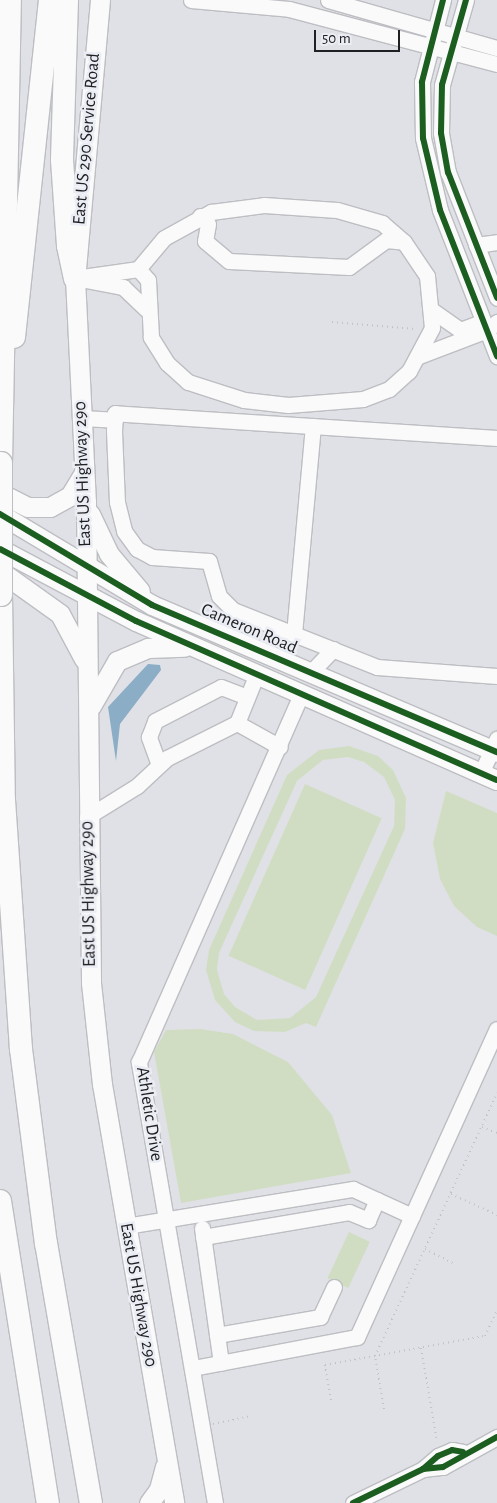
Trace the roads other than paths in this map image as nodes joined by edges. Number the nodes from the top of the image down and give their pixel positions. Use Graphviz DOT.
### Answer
graph roads {
  1 [pos="10,0"];
  2 [pos="50,0"];
  3 [pos="67,0"];
  4 [pos="100,0"];
  5 [pos="191,0"];
  6 [pos="328,0"];
  7 [pos="443,0"];
  8 [pos="466,0"];
  9 [pos="278,4"];
  10 [pos="432,29"];
  11 [pos="453,35"];
  12 [pos="427,48"];
  13 [pos="497,48"];
  14 [pos="449,52"];
  15 [pos="497,64"];
  16 [pos="200,216"];
  17 [pos="404,242"];
  18 [pos="497,242"];
  19 [pos="476,245"];
  20 [pos="138,269"];
  21 [pos="75,278"];
  22 [pos="497,298"];
  23 [pos="146,309"];
  24 [pos="433,311"];
  25 [pos="491,323"];
  26 [pos="428,329"];
  27 [pos="460,330"];
  28 [pos="419,356"];
  29 [pos="497,356"];
  30 [pos="3,404"];
  31 [pos="81,418"];
  32 [pos="115,420"];
  33 [pos="313,426"];
  34 [pos="497,438"];
  35 [pos="1,463"];
  36 [pos="84,473"];
  37 [pos="0,493"];
  38 [pos="86,502"];
  39 [pos="0,514"];
  40 [pos="0,548"];
  41 [pos="87,567"];
  42 [pos="0,571"];
  43 [pos="87,596"];
  44 [pos="152,605"];
  45 [pos="294,634"];
  46 [pos="312,641"];
  47 [pos="193,648"];
  48 [pos="333,650"];
  49 [pos="87,668"];
  50 [pos="313,669"];
  51 [pos="256,676"];
  52 [pos="497,676"];
  53 [pos="301,694"];
  54 [pos="248,697"];
  55 [pos="402,711"];
  56 [pos="87,717"];
  57 [pos="237,723"];
  58 [pos="280,747"];
  59 [pos="495,747"];
  60 [pos="158,764"];
  61 [pos="489,777"];
  62 [pos="87,817"];
  63 [pos="497,1029"];
  64 [pos="377,1200"];
  65 [pos="0,1201"];
  66 [pos="200,1214"];
  67 [pos="412,1216"];
  68 [pos="167,1220"];
  69 [pos="126,1226"];
  70 [pos="203,1237"];
  71 [pos="334,1287"];
  72 [pos="217,1335"];
  73 [pos="221,1363"];
  74 [pos="193,1368"];
  75 [pos="497,1436"];
  76 [pos="166,1458"];
  77 [pos="90,1498"];
  78 [pos="48,1502"];
  79 [pos="149,1503"];
  80 [pos="174,1503"];
  81 [pos="215,1503"];
  82 [pos="352,1503"];
  1 -- 30 [label="highway"];
  2 -- 30 [label="highway"];
  3 -- 21 [label="highway"];
  4 -- 21 [label="main road, East US 290 Service Road"];
  5 -- 9 [label="street"];
  6 -- 10 [label="street"];
  7 -- 10 [label="street"];
  8 -- 11 [label="street"];
  9 -- 12 [label="street"];
  10 -- 11 [label="street"];
  10 -- 12 [label="street"];
  11 -- 13 [label="street"];
  11 -- 14 [label="street"];
  12 -- 14 [label="street"];
  12 -- 25 [label="street"];
  14 -- 15 [label="street"];
  14 -- 19 [label="street"];
  16 -- 17 [label="street"];
  16 -- 17 [label="street"];
  16 -- 20 [label="street"];
  17 -- 24 [label="street"];
  18 -- 19 [label="street"];
  19 -- 22 [label="street"];
  20 -- 21 [label="street"];
  20 -- 23 [label="street"];
  21 -- 23 [label="street"];
  21 -- 31 [label="main road, East US Highway 290"];
  23 -- 28 [label="street"];
  24 -- 26 [label="street"];
  24 -- 27 [label="street"];
  25 -- 27 [label="street"];
  25 -- 28 [label="street"];
  25 -- 29 [label="street"];
  26 -- 27 [label="street"];
  26 -- 28 [label="street"];
  30 -- 35 [label="highway"];
  31 -- 32 [label="street"];
  31 -- 36 [label="main road, East US Highway 290"];
  32 -- 33 [label="street"];
  32 -- 45 [label="street"];
  33 -- 34 [label="street"];
  33 -- 45 [label="street"];
  35 -- 77 [label="highway, bridge"];
  36 -- 37 [label="main road"];
  36 -- 38 [label="main road, East US Highway 290"];
  38 -- 41 [label="main road, East US Highway 290"];
  38 -- 44 [label="main road"];
  39 -- 41 [label="main road, Cameron Road"];
  40 -- 43 [label="main road"];
  41 -- 43 [label="main road, East US Highway 290"];
  41 -- 44 [label="main road, Cameron Road"];
  42 -- 49 [label="main road"];
  43 -- 47 [label="main road"];
  43 -- 49 [label="main road, East US Highway 290"];
  44 -- 50 [label="main road, Cameron Road"];
  45 -- 46 [label="street"];
  46 -- 48 [label="street"];
  46 -- 50 [label="street"];
  47 -- 51 [label="main road"];
  47 -- 56 [label="main road"];
  48 -- 50 [label="street"];
  48 -- 52 [label="street"];
  49 -- 56 [label="main road, East US Highway 290"];
  50 -- 55 [label="main road, Cameron Road"];
  51 -- 53 [label="main road"];
  51 -- 54 [label="street"];
  53 -- 55 [label="main road"];
  53 -- 58 [label="street, Athletic Drive"];
  53 -- 61 [label="main road"];
  54 -- 57 [label="street"];
  54 -- 60 [label="street"];
  55 -- 59 [label="main road, Cameron Road"];
  56 -- 62 [label="main road, East US Highway 290"];
  57 -- 58 [label="street"];
  57 -- 60 [label="street"];
  58 -- 68 [label="street, Athletic Drive"];
  59 -- 61 [label="street"];
  60 -- 62 [label="street"];
  62 -- 69 [label="main road, East US Highway 290"];
  63 -- 67 [label="street"];
  64 -- 66 [label="street"];
  64 -- 67 [label="street"];
  64 -- 70 [label="street"];
  65 -- 78 [label="highway"];
  66 -- 68 [label="street"];
  66 -- 70 [label="street"];
  67 -- 73 [label="street"];
  68 -- 69 [label="street"];
  68 -- 74 [label="street, Athletic Drive"];
  69 -- 76 [label="main road, East US Highway 290"];
  70 -- 72 [label="street"];
  71 -- 72 [label="street"];
  72 -- 73 [label="street"];
  73 -- 74 [label="street"];
  74 -- 81 [label="street, Athletic Drive"];
  75 -- 82 [label="street"];
  76 -- 79 [label="main road"];
  76 -- 80 [label="main road, East US Highway 290"];
}
